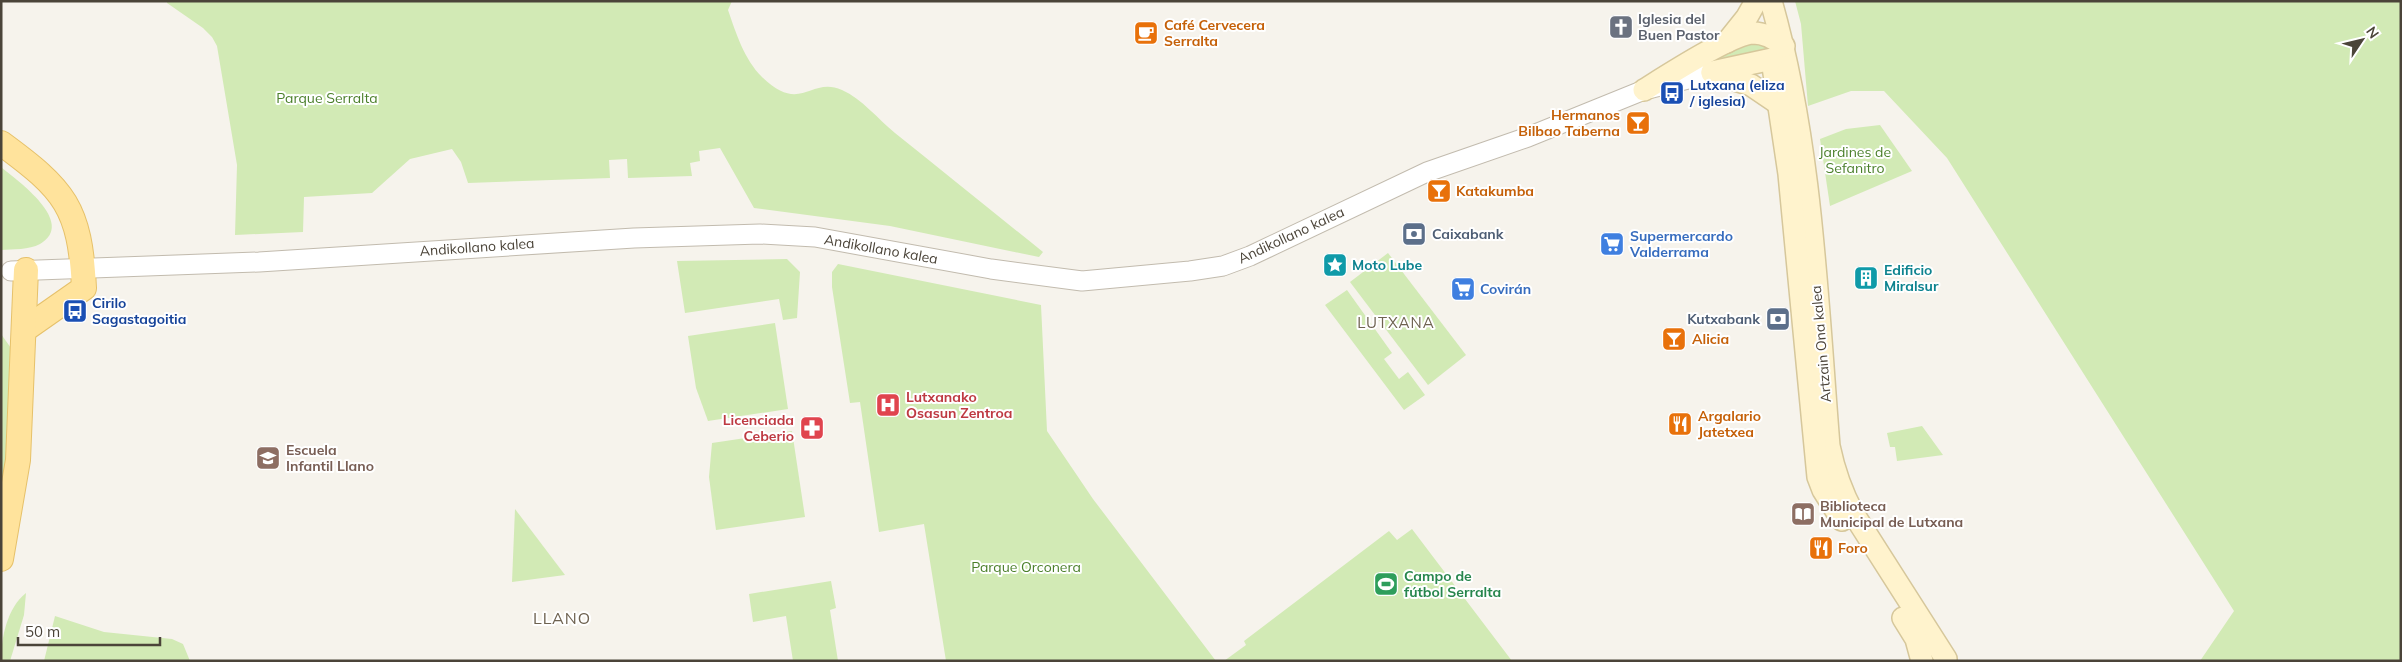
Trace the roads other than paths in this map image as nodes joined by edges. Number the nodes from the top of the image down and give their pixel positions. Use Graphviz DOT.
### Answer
graph roads {
  1 [pos="1756,1"];
  2 [pos="1766,1"];
  3 [pos="1771,1"];
  4 [pos="1727,42"];
  5 [pos="1775,47"];
  6 [pos="1712,72"];
  7 [pos="1644,90"];
  8 [pos="1779,104"];
  9 [pos="2,143"];
  10 [pos="83,268"];
  11 [pos="18,270"];
  12 [pos="24,330"];
  13 [pos="1,559"];
  14 [pos="1942,660"];
  15 [pos="1922,661"];
  1 -- 4 [label="main road"];
  2 -- 5 [label="main road, Artzain Ona kalea"];
  3 -- 5 [label="main road, Artzain Ona kalea"];
  4 -- 5 [label="main road"];
  4 -- 7 [label="main road"];
  5 -- 6 [label="main road"];
  5 -- 8 [label="main road, Artzain Ona kalea"];
  5 -- 14 [label="main road, Artzain Ona kalea"];
  6 -- 7 [label="street, Andikollano kalea"];
  6 -- 8 [label="main road"];
  7 -- 10 [label="street, Andikollano kalea"];
  8 -- 15 [label="main road, Artzain Ona kalea"];
  9 -- 10 [label="main road"];
  10 -- 11 [label="street, Andikollano kalea"];
  10 -- 12 [label="main road"];
  11 -- 12 [label="main road"];
  12 -- 13 [label="main road"];
}
